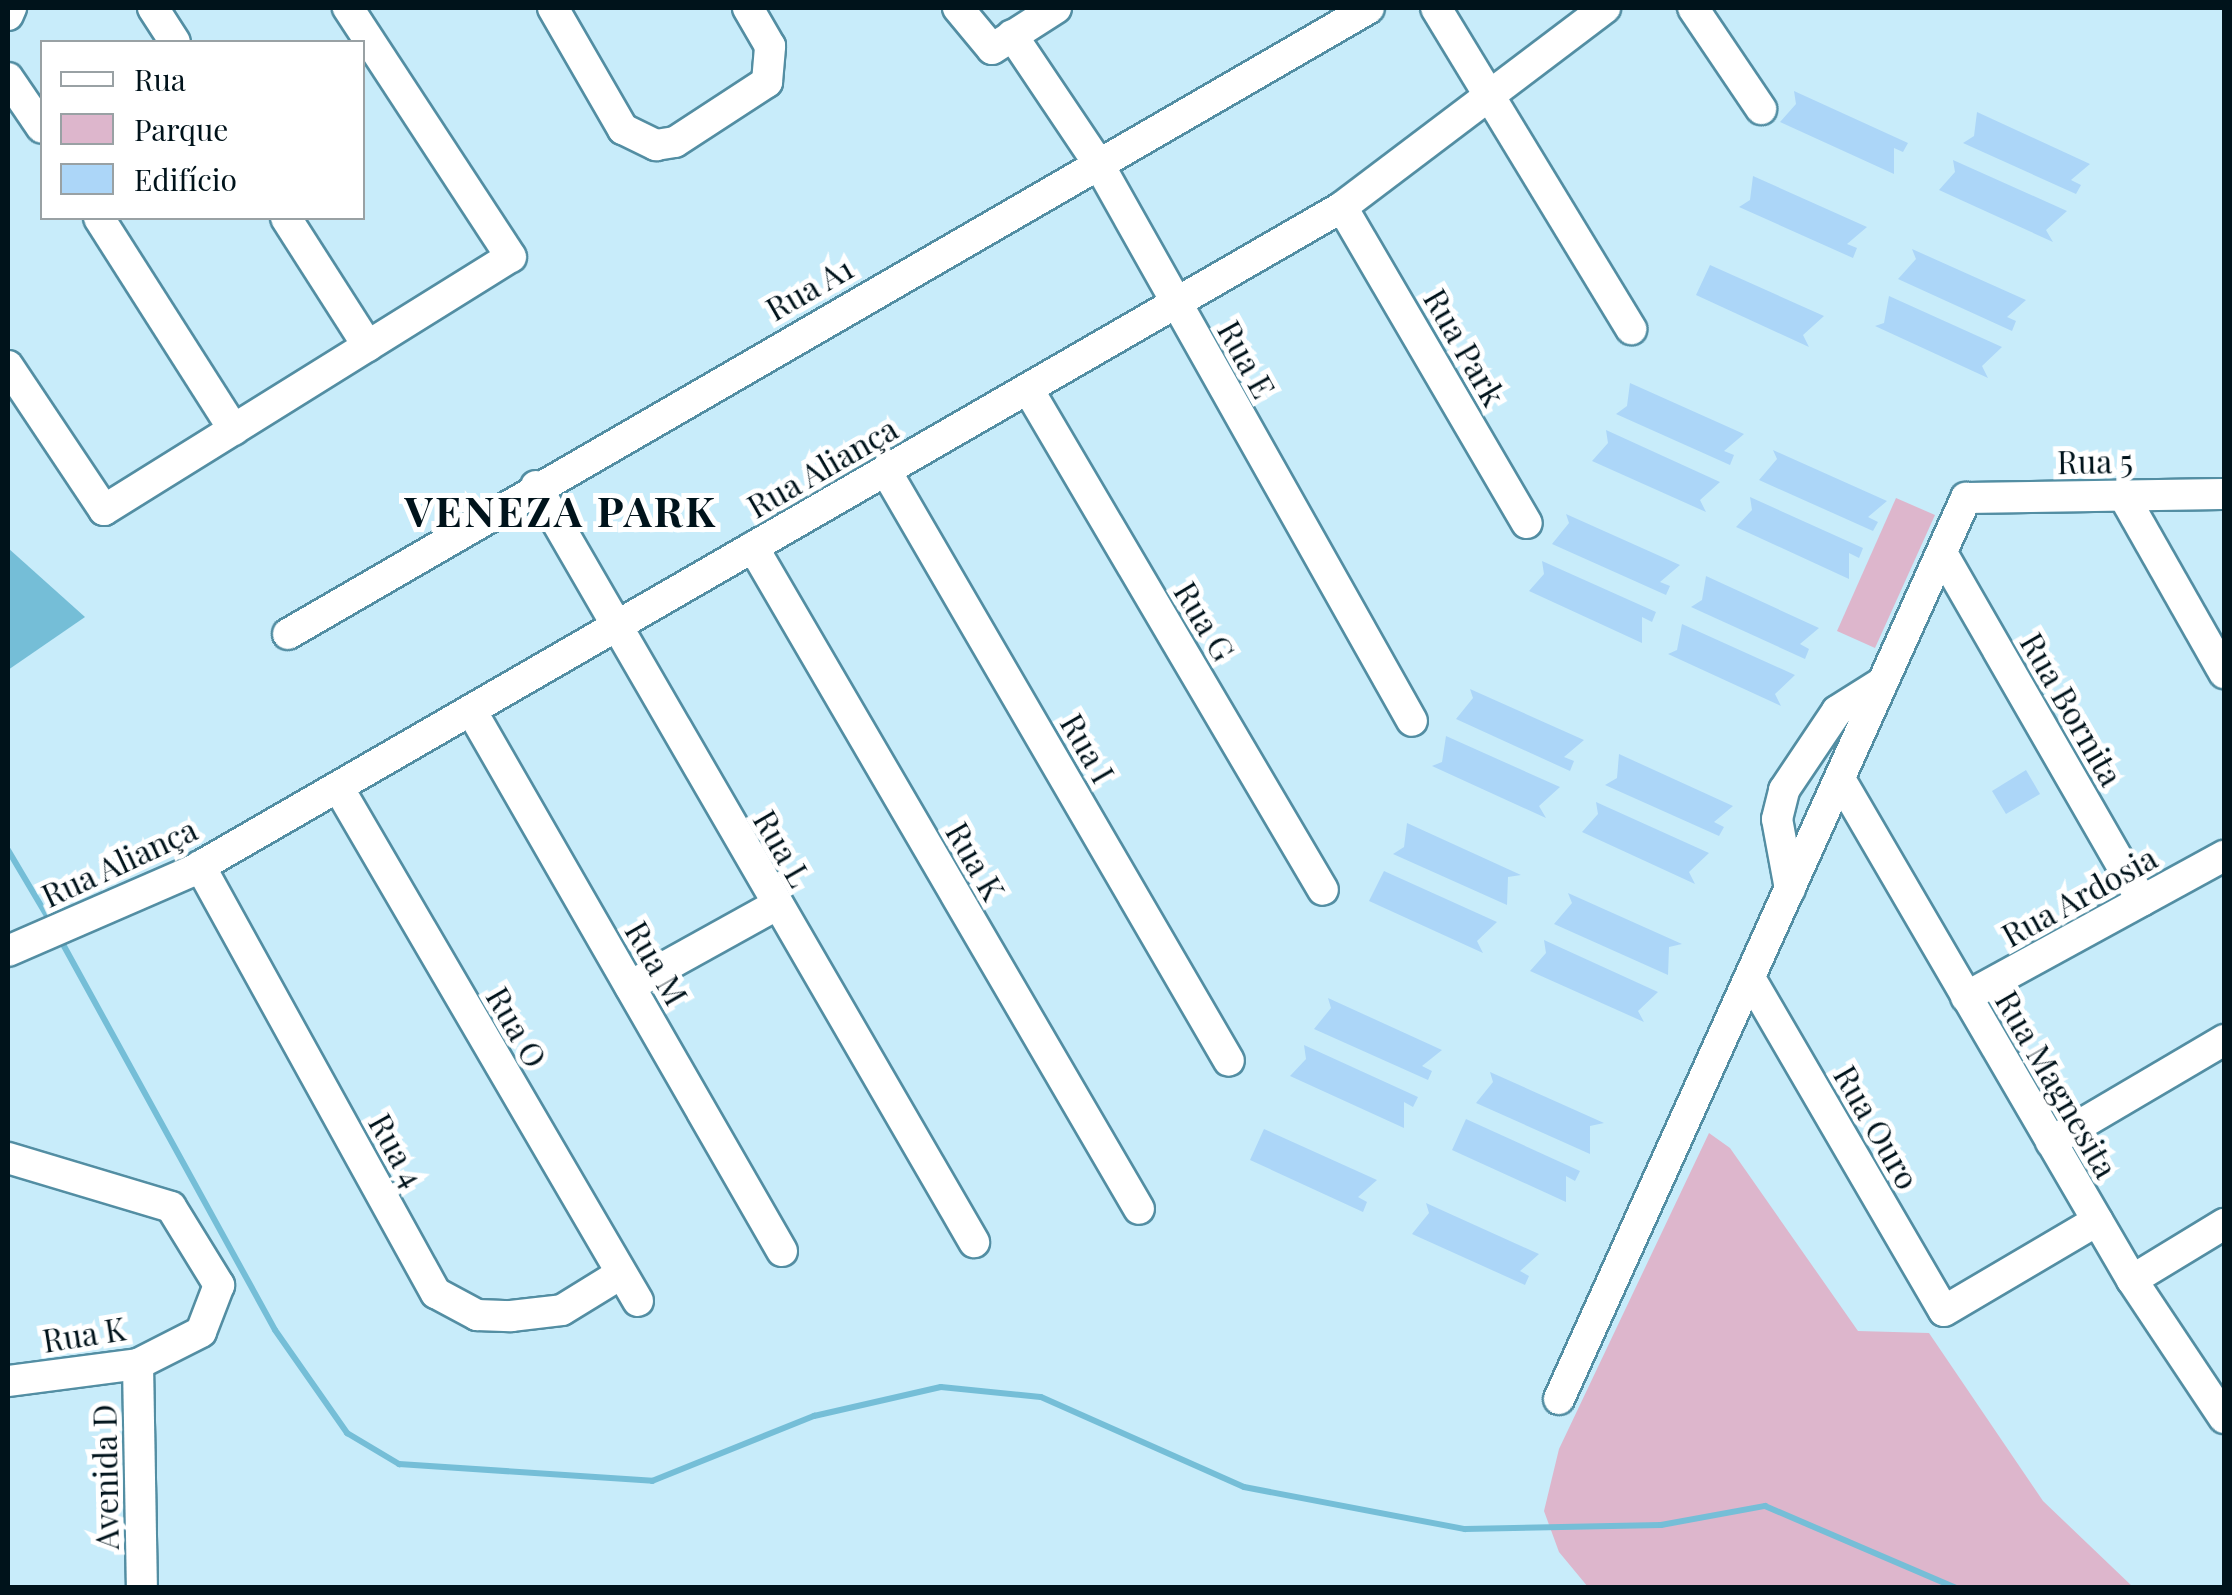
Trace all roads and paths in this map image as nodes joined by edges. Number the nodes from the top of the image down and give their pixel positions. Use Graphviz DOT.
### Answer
graph roads {
  1 [pos="11,8"];
  2 [pos="153,8"];
  3 [pos="348,8"];
  4 [pos="554,8"];
  5 [pos="748,8"];
  6 [pos="958,8"];
  7 [pos="1056,8"];
  8 [pos="1369,8"];
  9 [pos="1436,8"];
  10 [pos="1606,8"];
  11 [pos="1693,8"];
  12 [pos="8,15"];
  13 [pos="174,40"];
  14 [pos="1002,42"];
  15 [pos="8,78"];
  16 [pos="1492,92"];
  17 [pos="1761,109"];
  18 [pos="40,125"];
  19 [pos="1098,162"];
  20 [pos="1342,207"];
  21 [pos="100,220"];
  22 [pos="287,220"];
  23 [pos="1176,303"];
  24 [pos="1631,329"];
  25 [pos="368,346"];
  26 [pos="8,366"];
  27 [pos="1028,389"];
  28 [pos="234,430"];
  29 [pos="886,470"];
  30 [pos="536,486"];
  31 [pos="2224,494"];
  32 [pos="2123,495"];
  33 [pos="1527,523"];
  34 [pos="753,547"];
  35 [pos="1942,552"];
  36 [pos="613,628"];
  37 [pos="288,634"];
  38 [pos="2224,673"];
  39 [pos="1884,682"];
  40 [pos="471,710"];
  41 [pos="1412,721"];
  42 [pos="1804,751"];
  43 [pos="1842,773"];
  44 [pos="338,787"];
  45 [pos="1784,790"];
  46 [pos="1826,808"];
  47 [pos="2224,856"];
  48 [pos="200,866"];
  49 [pos="1790,889"];
  50 [pos="1323,890"];
  51 [pos="2142,901"];
  52 [pos="776,905"];
  53 [pos="19,946"];
  54 [pos="1750,978"];
  55 [pos="630,986"];
  56 [pos="1966,997"];
  57 [pos="2224,1040"];
  58 [pos="1229,1061"];
  59 [pos="2051,1142"];
  60 [pos="8,1158"];
  61 [pos="1138,1209"];
  62 [pos="2097,1221"];
  63 [pos="2224,1224"];
  64 [pos="974,1242"];
  65 [pos="782,1251"];
  66 [pos="619,1276"];
  67 [pos="2132,1280"];
  68 [pos="638,1301"];
  69 [pos="138,1364"];
  70 [pos="8,1381"];
  71 [pos="1559,1399"];
  72 [pos="2224,1416"];
  73 [pos="142,1588"];
  1 -- 12 [label="street"];
  2 -- 13 [label="street"];
  3 -- 25 [label="street"];
  4 -- 5 [label="street"];
  6 -- 14 [label="street, Rua E"];
  7 -- 14 [label="street"];
  8 -- 19 [label="street, Rua A1"];
  9 -- 16 [label="street"];
  10 -- 16 [label="street, Rua Aliança"];
  11 -- 17 [label="street"];
  14 -- 19 [label="street, Rua E"];
  15 -- 18 [label="street"];
  16 -- 20 [label="street, Rua Aliança"];
  16 -- 24 [label="street"];
  19 -- 23 [label="street, Rua E"];
  19 -- 30 [label="street, Rua A1"];
  20 -- 23 [label="street, Rua Aliança"];
  20 -- 33 [label="street, Rua Park"];
  21 -- 28 [label="street"];
  22 -- 25 [label="street"];
  23 -- 27 [label="street, Rua Aliança"];
  23 -- 41 [label="street, Rua E"];
  25 -- 28 [label="street"];
  26 -- 28 [label="street"];
  27 -- 29 [label="street, Rua Aliança"];
  27 -- 50 [label="street, Rua G"];
  29 -- 34 [label="street, Rua Aliança"];
  29 -- 58 [label="street, Rua I"];
  30 -- 36 [label="street, Rua L"];
  30 -- 37 [label="street, Rua A1"];
  31 -- 32 [label="street, Rua 5"];
  32 -- 35 [label="street, Rua 5"];
  32 -- 38 [label="street"];
  34 -- 36 [label="street, Rua Aliança"];
  34 -- 61 [label="street, Rua K"];
  35 -- 39 [label="street"];
  35 -- 51 [label="street, Rua Bornita"];
  36 -- 40 [label="street, Rua Aliança"];
  36 -- 52 [label="street, Rua L"];
  39 -- 42 [label="street"];
  39 -- 43 [label="street"];
  40 -- 44 [label="street, Rua Aliança"];
  40 -- 55 [label="street, Rua M"];
  42 -- 43 [label="street"];
  42 -- 45 [label="street"];
  43 -- 46 [label="street"];
  43 -- 56 [label="street, Rua Magnesita"];
  44 -- 48 [label="street, Rua Aliança"];
  44 -- 66 [label="street, Rua O"];
  45 -- 46 [label="street"];
  45 -- 49 [label="street"];
  46 -- 49 [label="street"];
  47 -- 51 [label="street, Rua Ardosia"];
  48 -- 53 [label="street, Rua Aliança"];
  48 -- 66 [label="street, Rua 4"];
  49 -- 54 [label="street"];
  51 -- 56 [label="street, Rua Ardosia"];
  52 -- 55 [label="street"];
  52 -- 64 [label="street, Rua L"];
  54 -- 62 [label="street, Rua Ouro"];
  54 -- 71 [label="street"];
  55 -- 65 [label="street, Rua M"];
  56 -- 59 [label="street, Rua Magnesita"];
  57 -- 59 [label="street"];
  59 -- 62 [label="street, Rua Magnesita"];
  60 -- 69 [label="street, Rua K"];
  62 -- 67 [label="street, Rua Magnesita"];
  63 -- 67 [label="street"];
  66 -- 68 [label="street, Rua O"];
  67 -- 72 [label="street, Rua Magnesita"];
  69 -- 70 [label="street, Rua K"];
  69 -- 73 [label="street, Avenida D"];
}
